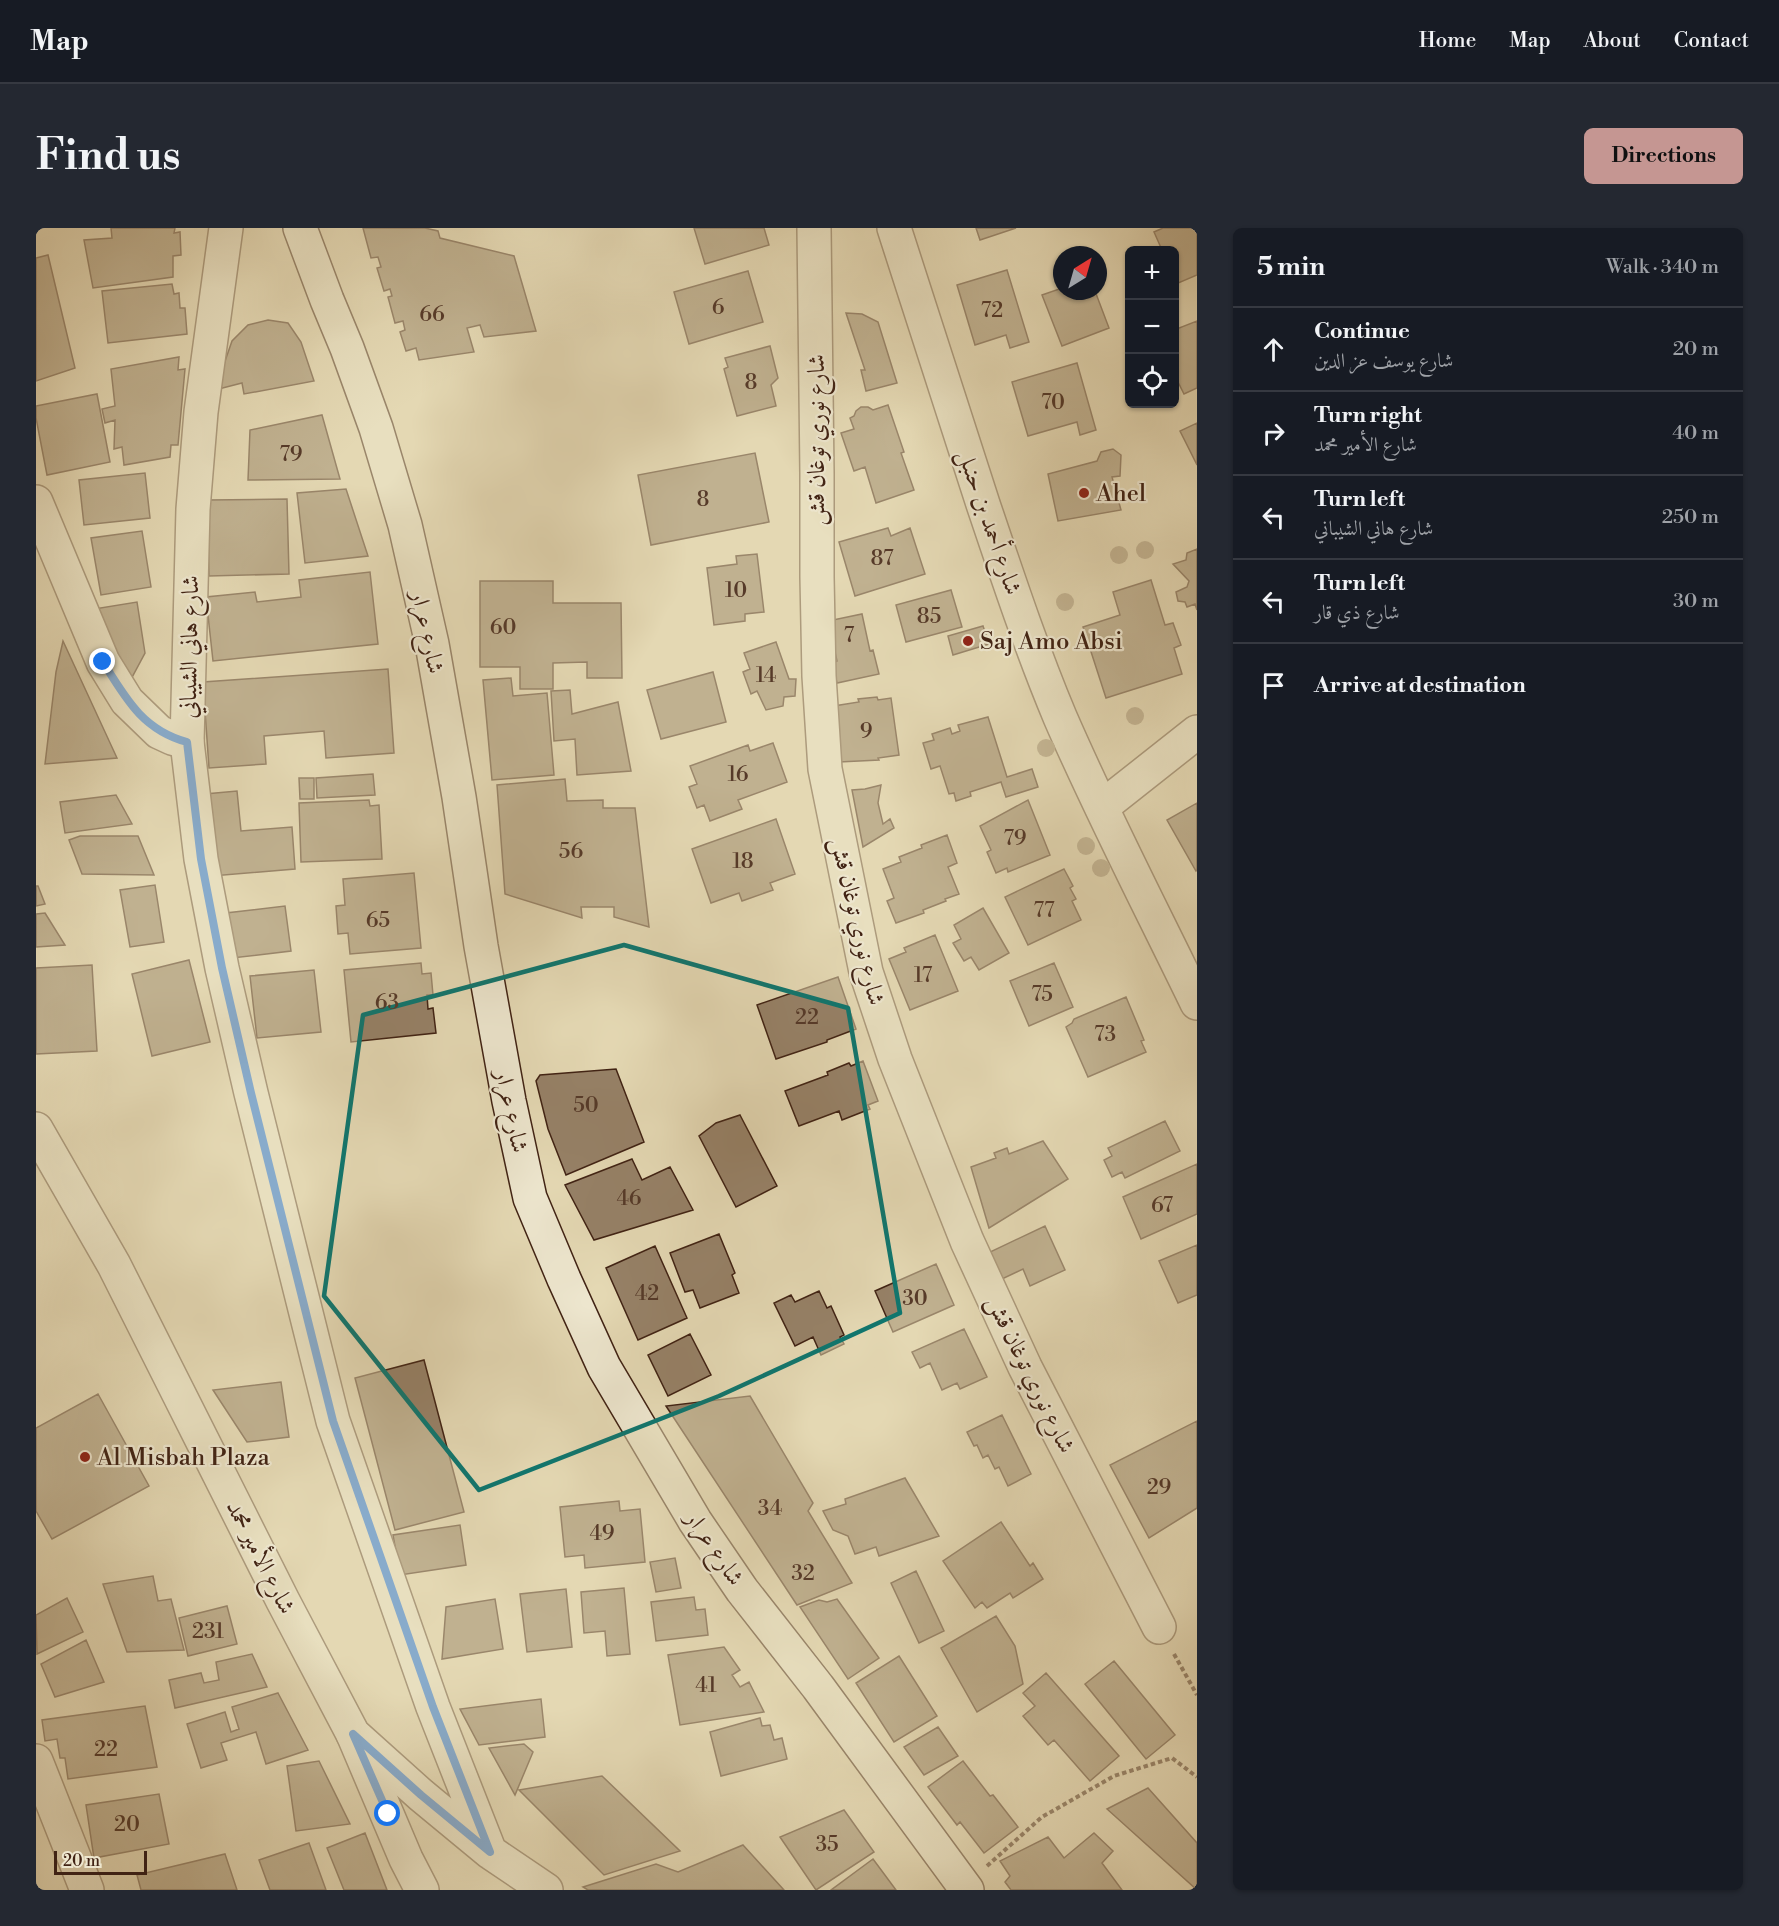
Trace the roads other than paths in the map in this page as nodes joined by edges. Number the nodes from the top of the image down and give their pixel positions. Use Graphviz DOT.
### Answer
graph roads {
  1 [pos="226,228"];
  2 [pos="300,228"];
  3 [pos="814,228"];
  4 [pos="894,228"];
  5 [pos="36,502"];
  6 [pos="1197,732"];
  7 [pos="187,742"];
  8 [pos="1102,807"];
  9 [pos="1197,1003"];
  10 [pos="39,1140"];
  11 [pos="1159,1627"];
  12 [pos="353,1734"];
  13 [pos="36,1761"];
  14 [pos="490,1852"];
  15 [pos="965,1888"];
  16 [pos="87,1890"];
  17 [pos="422,1890"];
  18 [pos="546,1890"];
  1 -- 7 [label="street, شارع هاني الشيباني"];
  2 -- 15 [label="street, شارع عرار"];
  3 -- 11 [label="street, شارع نوري توغان قش"];
  4 -- 8 [label="street, شارع أحمد بن حنبل"];
  5 -- 7 [label="street"];
  6 -- 8 [label="street"];
  7 -- 14 [label="street, شارع هاني الشيباني"];
  8 -- 9 [label="street, شارع أحمد بن حنبل"];
  10 -- 12 [label="street, شارع الأمير محمد"];
  12 -- 14 [label="street, شارع الأمير محمد"];
  12 -- 17 [label="street"];
  13 -- 16 [label="street"];
  14 -- 18 [label="street, شارع الأمير محمد"];
}
